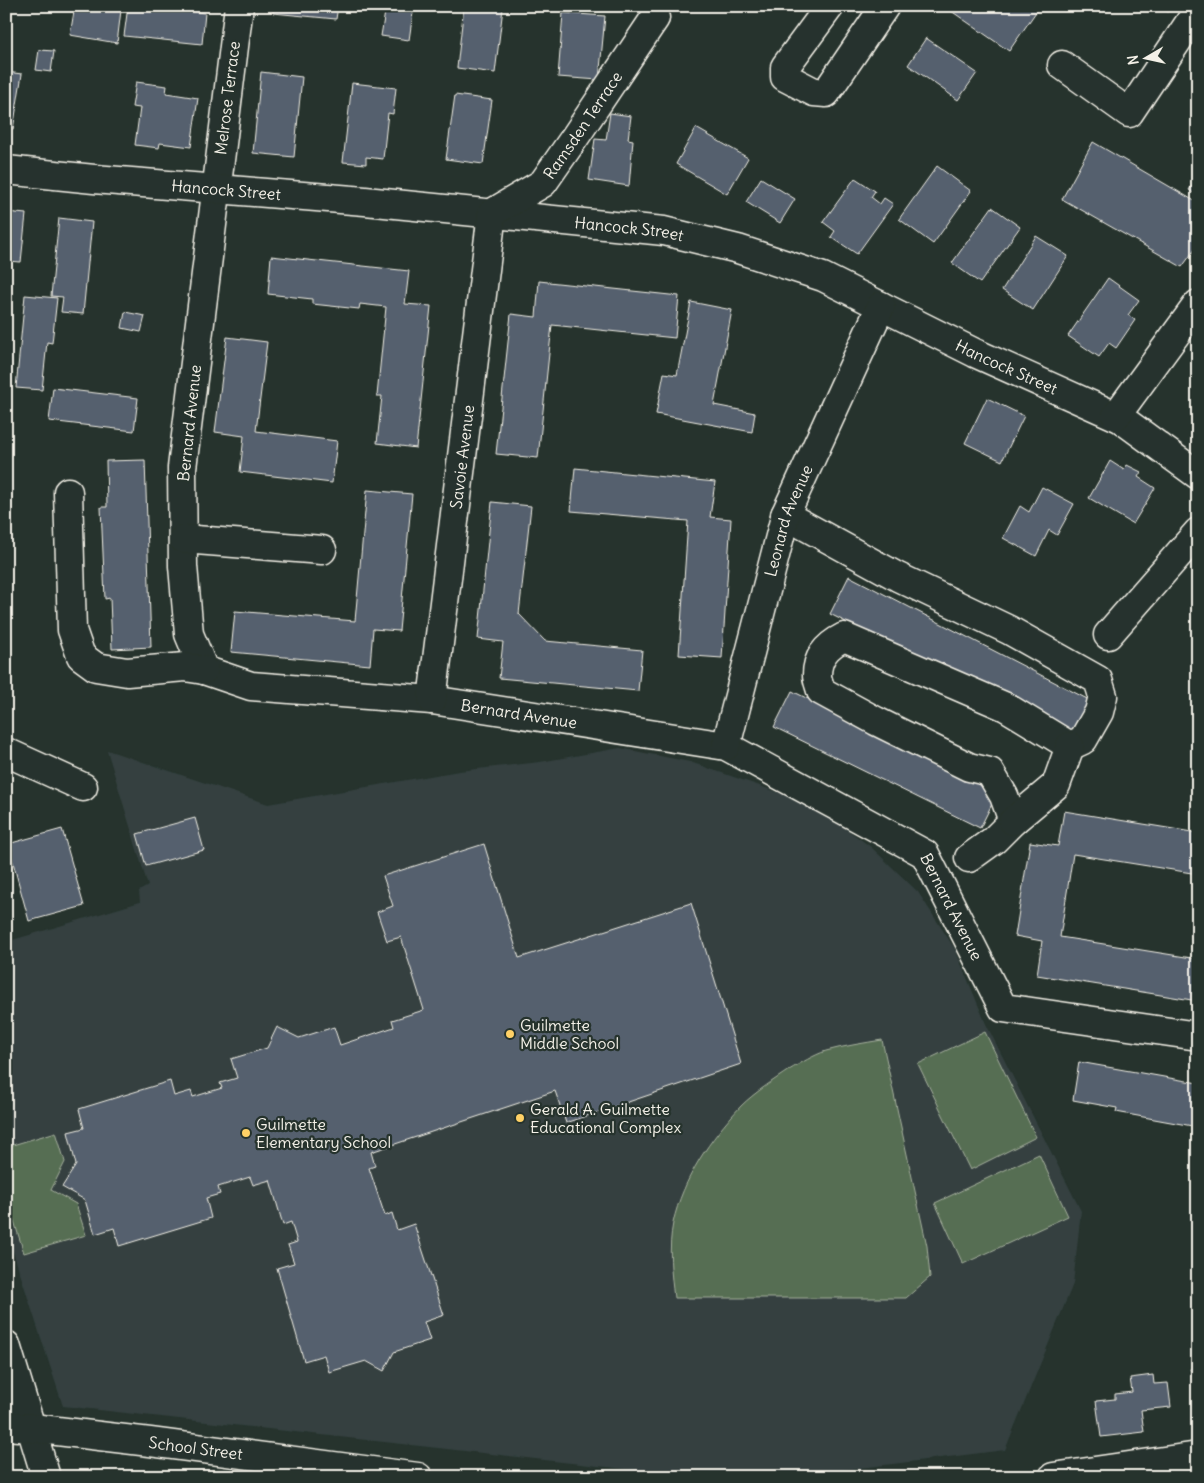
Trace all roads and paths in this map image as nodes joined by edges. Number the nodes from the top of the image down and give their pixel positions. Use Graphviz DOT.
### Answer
graph roads {
  1 [pos="238,6"];
  2 [pos="830,6"];
  3 [pos="880,8"];
  4 [pos="1198,10"];
  5 [pos="655,18"];
  6 [pos="1062,65"];
  7 [pos="6,170"];
  8 [pos="216,189"];
  9 [pos="492,213"];
  10 [pos="1198,304"];
  11 [pos="881,306"];
  12 [pos="1116,416"];
  13 [pos="1198,475"];
  14 [pos="68,492"];
  15 [pos="785,515"];
  16 [pos="1198,532"];
  17 [pos="182,539"];
  18 [pos="322,550"];
  19 [pos="1108,635"];
  20 [pos="204,670"];
  21 [pos="432,700"];
  22 [pos="726,746"];
  23 [pos="1070,746"];
  24 [pos="6,752"];
  25 [pos="83,787"];
  26 [pos="1013,821"];
  27 [pos="969,858"];
  28 [pos="1198,1036"];
  29 [pos="6,1345"];
  30 [pos="19,1427"];
  31 [pos="1198,1456"];
  32 [pos="46,1477"];
  33 [pos="418,1477"];
  34 [pos="1053,1477"];
  1 -- 8 [label="street, Melrose Terrace"];
  2 -- 3 [label="street"];
  4 -- 6 [label="street"];
  5 -- 9 [label="street, Ramsden Terrace"];
  7 -- 8 [label="street, Hancock Street"];
  8 -- 9 [label="street, Hancock Street"];
  8 -- 17 [label="street, Bernard Avenue"];
  9 -- 11 [label="street, Hancock Street"];
  9 -- 21 [label="street, Savoie Avenue"];
  10 -- 12 [label="street"];
  11 -- 12 [label="street, Hancock Street"];
  11 -- 15 [label="street, Leonard Avenue"];
  12 -- 13 [label="street, Hancock Street"];
  14 -- 20 [label="street"];
  15 -- 22 [label="street, Leonard Avenue"];
  15 -- 23 [label="street"];
  16 -- 19 [label="street"];
  17 -- 18 [label="street"];
  17 -- 20 [label="street, Bernard Avenue"];
  20 -- 21 [label="street, Bernard Avenue"];
  21 -- 22 [label="street, Bernard Avenue"];
  22 -- 28 [label="street, Bernard Avenue"];
  23 -- 26 [label="street"];
  23 -- 26 [label="street"];
  24 -- 25 [label="street"];
  26 -- 27 [label="street"];
  29 -- 30 [label="street"];
  30 -- 32 [label="street"];
  30 -- 33 [label="street, School Street"];
  31 -- 34 [label="street"];
}
